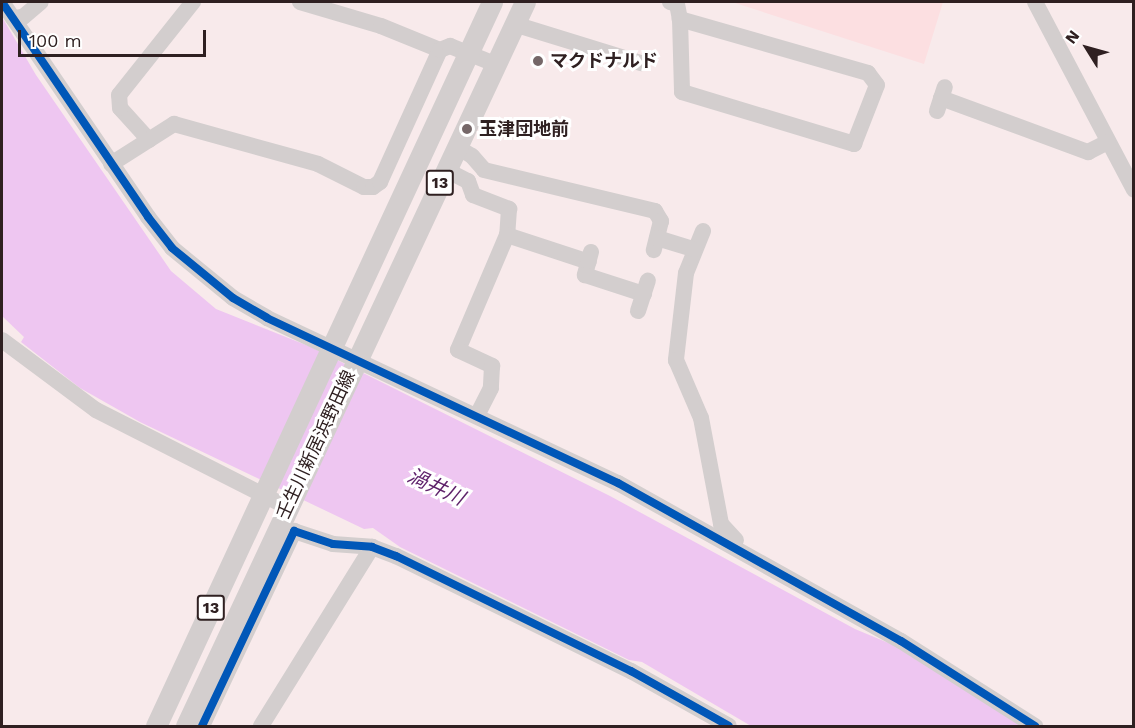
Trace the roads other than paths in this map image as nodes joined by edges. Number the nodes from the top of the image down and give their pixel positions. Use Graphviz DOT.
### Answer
graph roads {
  1 [pos="2,2"];
  2 [pos="41,2"];
  3 [pos="193,2"];
  4 [pos="300,2"];
  5 [pos="492,2"];
  6 [pos="525,2"];
  7 [pos="670,2"];
  8 [pos="1035,2"];
  9 [pos="14,18"];
  10 [pos="680,19"];
  11 [pos="514,24"];
  12 [pos="440,50"];
  13 [pos="469,52"];
  14 [pos="641,63"];
  15 [pos="495,64"];
  16 [pos="941,98"];
  17 [pos="148,140"];
  18 [pos="1108,142"];
  19 [pos="457,147"];
  20 [pos="111,164"];
  21 [pos="446,170"];
  22 [pos="1134,190"];
  23 [pos="703,231"];
  24 [pos="507,236"];
  25 [pos="693,249"];
  26 [pos="638,311"];
  27 [pos="2,340"];
  28 [pos="331,350"];
  29 [pos="356,361"];
  30 [pos="477,416"];
  31 [pos="265,492"];
  32 [pos="289,505"];
  33 [pos="372,547"];
  34 [pos="748,554"];
  35 [pos="708,721"];
  36 [pos="156,726"];
  37 [pos="186,726"];
  38 [pos="202,726"];
  39 [pos="261,726"];
  40 [pos="729,726"];
  41 [pos="1035,726"];
  1 -- 9 [label="street"];
  2 -- 9 [label="street"];
  3 -- 17 [label="street"];
  4 -- 12 [label="street"];
  5 -- 13 [label="main road, 壬生川新居浜野田線 / 13"];
  6 -- 11 [label="main road, 壬生川新居浜野田線 / 13"];
  7 -- 10 [label="street"];
  8 -- 18 [label="street"];
  9 -- 20 [label="street"];
  10 -- 10 [label="street"];
  11 -- 14 [label="street"];
  11 -- 15 [label="main road, 壬生川新居浜野田線 / 13"];
  12 -- 13 [label="street"];
  12 -- 17 [label="street"];
  13 -- 15 [label="street"];
  13 -- 28 [label="main road, 壬生川新居浜野田線 / 13"];
  15 -- 19 [label="main road, 壬生川新居浜野田線 / 13"];
  16 -- 18 [label="street"];
  17 -- 20 [label="street"];
  18 -- 22 [label="street"];
  19 -- 21 [label="main road, 壬生川新居浜野田線 / 13"];
  19 -- 25 [label="street"];
  20 -- 28 [label="street"];
  21 -- 24 [label="street"];
  21 -- 29 [label="main road, 壬生川新居浜野田線 / 13"];
  23 -- 25 [label="street"];
  24 -- 26 [label="street"];
  24 -- 30 [label="street"];
  25 -- 34 [label="street"];
  27 -- 31 [label="street"];
  28 -- 29 [label="street"];
  28 -- 31 [label="main road, 壬生川新居浜野田線 / 13"];
  29 -- 30 [label="street"];
  29 -- 32 [label="main road, 壬生川新居浜野田線 / 13"];
  30 -- 34 [label="street"];
  31 -- 32 [label="street"];
  31 -- 36 [label="main road, 壬生川新居浜野田線 / 13"];
  32 -- 37 [label="main road, 壬生川新居浜野田線 / 13"];
  33 -- 35 [label="street"];
  33 -- 38 [label="street"];
  33 -- 39 [label="street"];
  34 -- 41 [label="street"];
  35 -- 40 [label="street"];
}
